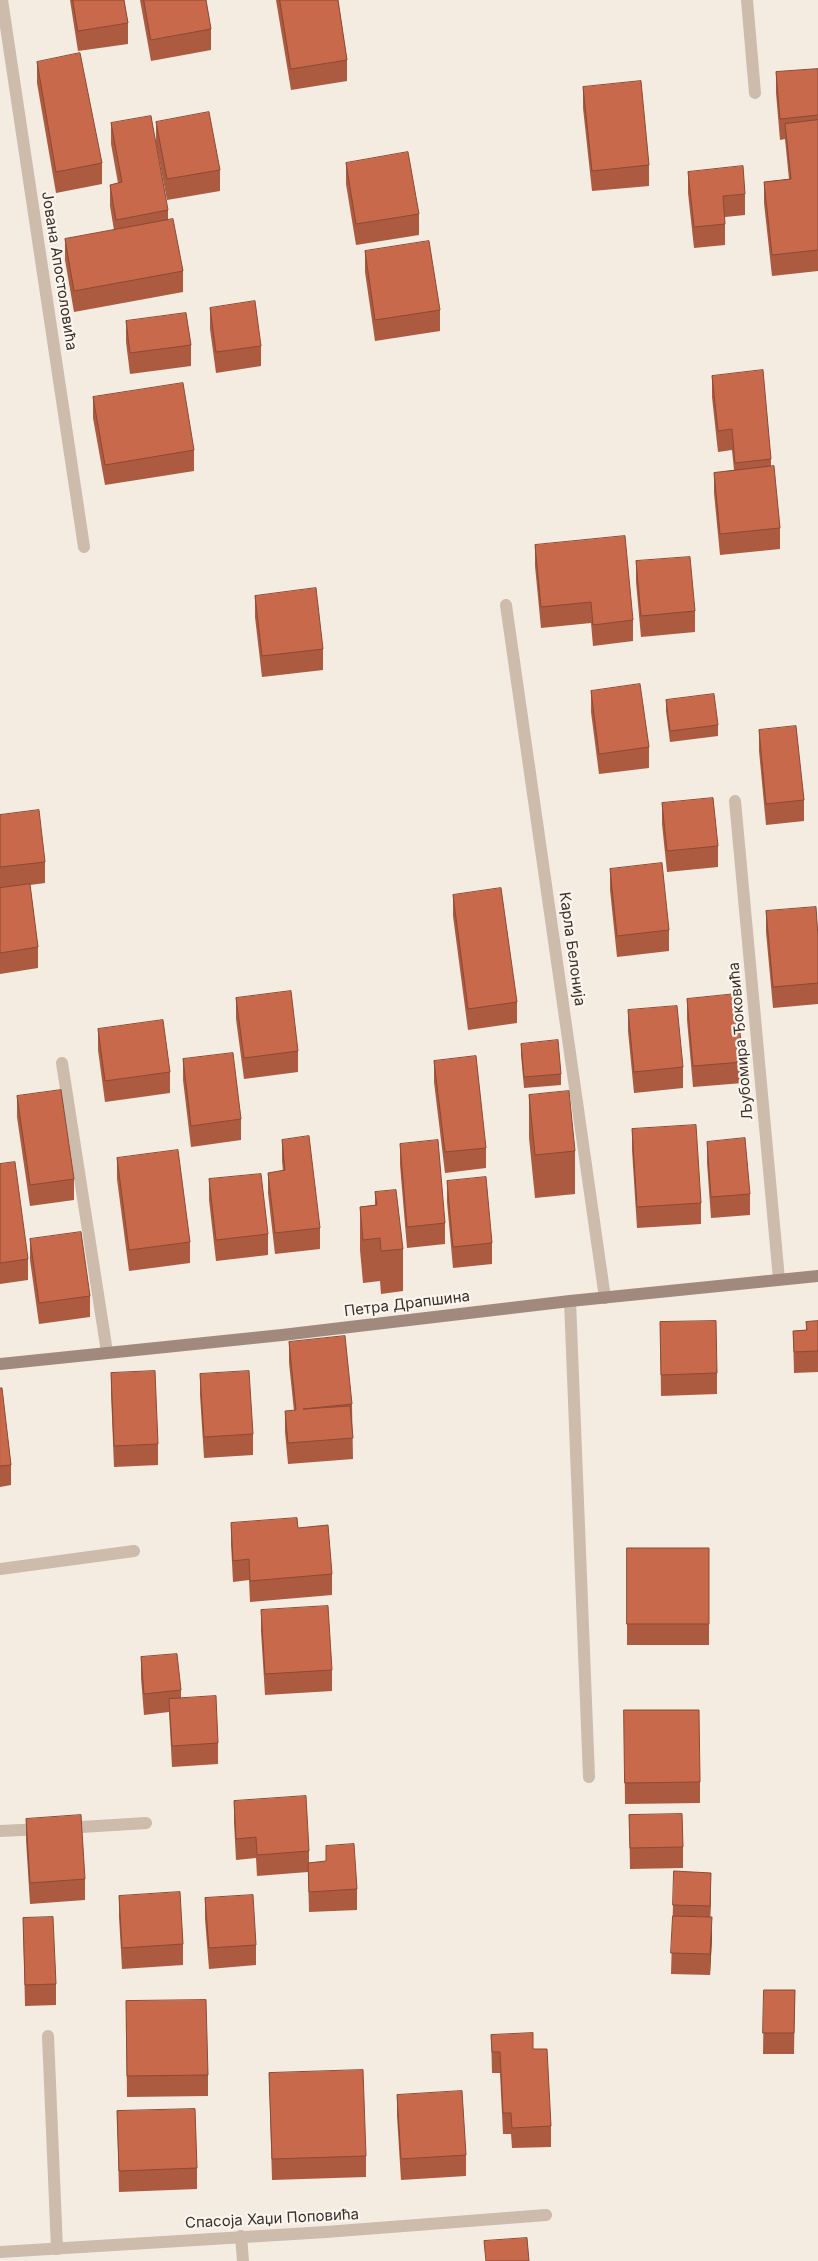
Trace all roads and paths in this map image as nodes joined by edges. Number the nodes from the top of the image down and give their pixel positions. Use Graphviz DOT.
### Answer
graph roads {
  1 [pos="2,0"];
  2 [pos="747,0"];
  3 [pos="755,93"];
  4 [pos="84,547"];
  5 [pos="506,604"];
  6 [pos="734,801"];
  7 [pos="62,1063"];
  8 [pos="818,1276"];
  9 [pos="780,1279"];
  10 [pos="605,1298"];
  11 [pos="570,1301"];
  12 [pos="108,1352"];
  13 [pos="0,1364"];
  14 [pos="134,1552"];
  15 [pos="0,1570"];
  16 [pos="589,1777"];
  17 [pos="146,1823"];
  18 [pos="0,1831"];
  19 [pos="48,2036"];
  20 [pos="546,2215"];
  21 [pos="241,2236"];
  22 [pos="57,2248"];
  23 [pos="0,2252"];
  24 [pos="243,2261"];
  1 -- 4 [label="street, Јована Апостоловића"];
  2 -- 3 [label="street"];
  5 -- 10 [label="street, Карла Белонија"];
  6 -- 9 [label="street, Љубомира Ђоковића"];
  7 -- 12 [label="street"];
  8 -- 9 [label="street, Петра Драпшина"];
  9 -- 10 [label="street, Петра Драпшина"];
  10 -- 11 [label="street, Петра Драпшина"];
  11 -- 12 [label="street, Петра Драпшина"];
  11 -- 16 [label="street"];
  12 -- 13 [label="street, Петра Драпшина"];
  14 -- 15 [label="street"];
  17 -- 18 [label="street"];
  19 -- 22 [label="street"];
  20 -- 21 [label="street, Спасоја Хаџи Поповића"];
  21 -- 22 [label="street, Спасоја Хаџи Поповића"];
  21 -- 24 [label="street"];
  22 -- 23 [label="street, Спасоја Хаџи Поповића"];
}
